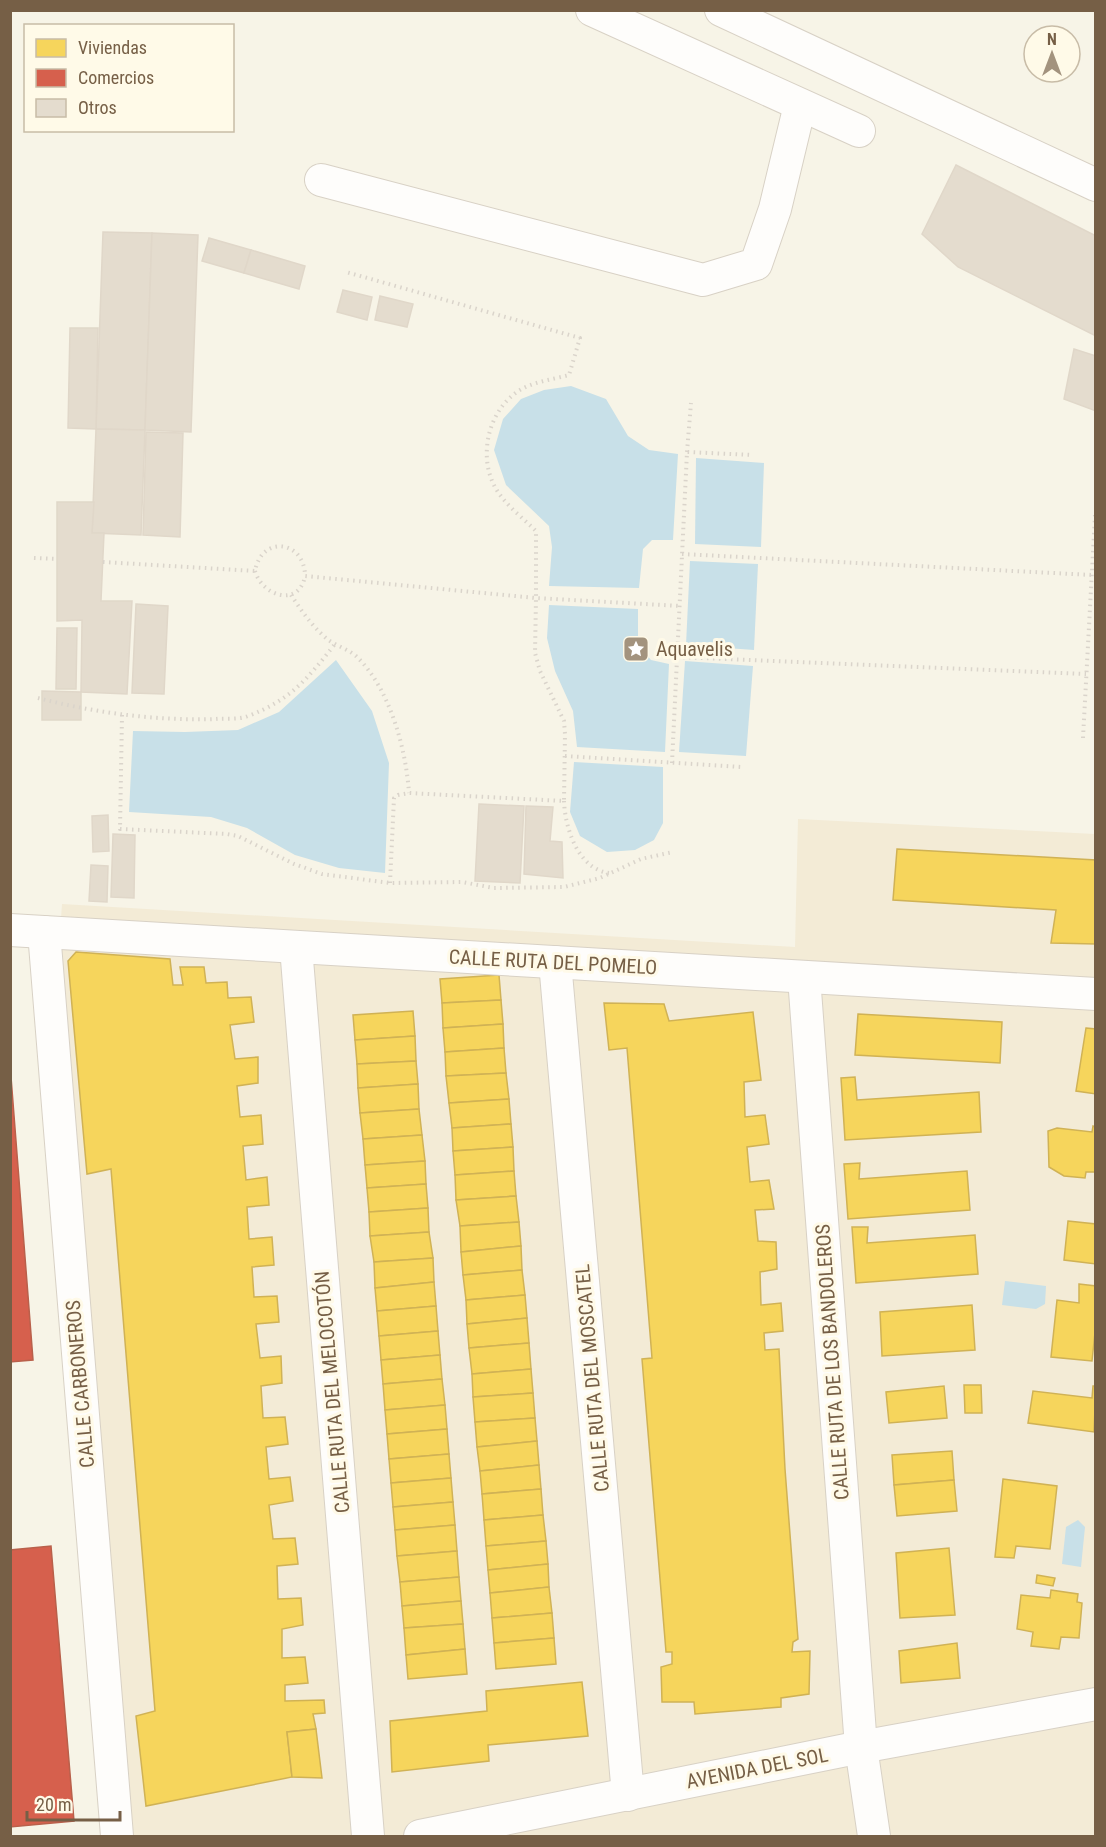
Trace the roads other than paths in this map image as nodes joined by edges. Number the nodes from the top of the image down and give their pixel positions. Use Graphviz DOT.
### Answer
graph roads {
  1 [pos="592,10"];
  2 [pos="721,10"];
  3 [pos="800,105"];
  4 [pos="859,131"];
  5 [pos="321,180"];
  6 [pos="1095,185"];
  7 [pos="10,930"];
  8 [pos="44,933"];
  9 [pos="296,947"];
  10 [pos="555,962"];
  11 [pos="804,976"];
  12 [pos="1095,994"];
  13 [pos="1095,1704"];
  14 [pos="861,1747"];
  15 [pos="628,1794"];
  16 [pos="117,1836"];
  17 [pos="368,1836"];
  18 [pos="420,1836"];
  19 [pos="874,1836"];
  1 -- 3 [label="street"];
  2 -- 6 [label="street"];
  3 -- 4 [label="street"];
  3 -- 5 [label="street"];
  7 -- 8 [label="street, CALLE RUTA DEL POMELO"];
  8 -- 9 [label="street, CALLE RUTA DEL POMELO"];
  8 -- 16 [label="street, CALLE CARBONEROS"];
  9 -- 10 [label="street, CALLE RUTA DEL POMELO"];
  9 -- 17 [label="street, CALLE RUTA DEL MELOCOTÓN"];
  10 -- 11 [label="street, CALLE RUTA DEL POMELO"];
  10 -- 15 [label="street, CALLE RUTA DEL MOSCATEL"];
  11 -- 12 [label="street, CALLE RUTA DEL POMELO"];
  11 -- 14 [label="street, CALLE RUTA DE LOS BANDOLEROS"];
  13 -- 14 [label="street, AVENIDA DEL SOL"];
  14 -- 15 [label="street, AVENIDA DEL SOL"];
  14 -- 19 [label="street, CALLE RUTA DE LOS BANDOLEROS"];
  15 -- 18 [label="street, AVENIDA DEL SOL"];
}
